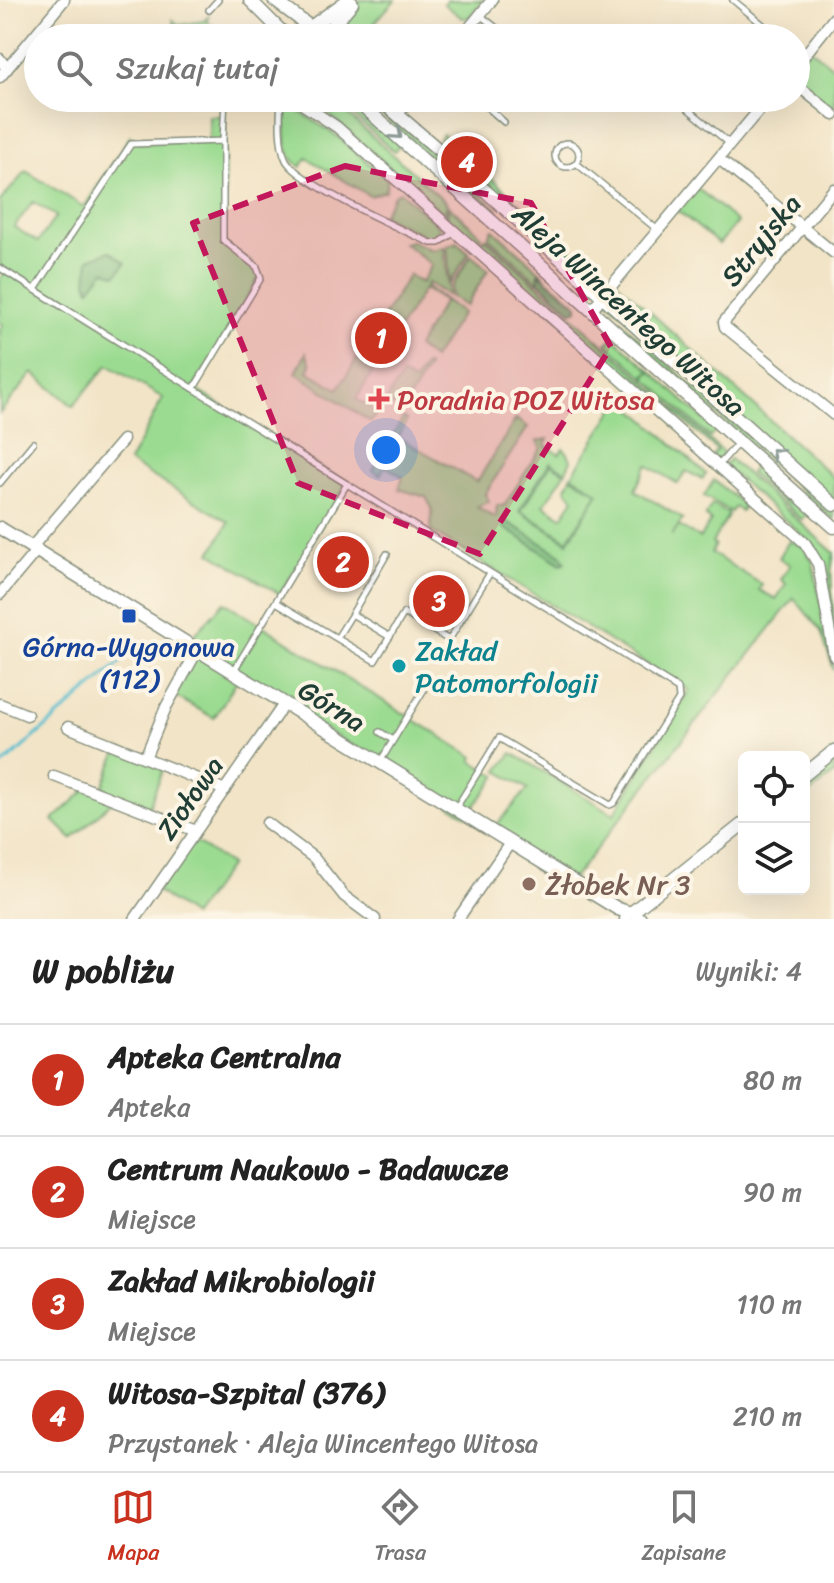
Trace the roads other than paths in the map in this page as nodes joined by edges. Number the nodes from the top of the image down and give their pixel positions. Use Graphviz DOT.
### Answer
graph roads {
  1 [pos="64,0"];
  2 [pos="218,0"];
  3 [pos="250,0"];
  4 [pos="274,0"];
  5 [pos="348,0"];
  6 [pos="354,0"];
  7 [pos="492,0"];
  8 [pos="733,0"];
  9 [pos="209,10"];
  10 [pos="480,15"];
  11 [pos="834,18"];
  12 [pos="44,24"];
  13 [pos="275,24"];
  14 [pos="307,24"];
  15 [pos="313,24"];
  16 [pos="336,24"];
  17 [pos="473,24"];
  18 [pos="491,24"];
  19 [pos="762,24"];
  20 [pos="810,45"];
  21 [pos="24,48"];
  22 [pos="0,59"];
  23 [pos="3,73"];
  24 [pos="810,95"];
  25 [pos="224,112"];
  26 [pos="281,112"];
  27 [pos="314,112"];
  28 [pos="370,112"];
  29 [pos="492,112"];
  30 [pos="692,112"];
  31 [pos="757,112"];
  32 [pos="398,113"];
  33 [pos="834,115"];
  34 [pos="504,122"];
  35 [pos="223,141"];
  36 [pos="731,144"];
  37 [pos="719,159"];
  38 [pos="576,163"];
  39 [pos="834,189"];
  40 [pos="803,227"];
  41 [pos="455,231"];
  42 [pos="659,232"];
  43 [pos="834,253"];
  44 [pos="0,268"];
  45 [pos="36,288"];
  46 [pos="604,297"];
  47 [pos="592,309"];
  48 [pos="194,388"];
  49 [pos="834,415"];
  50 [pos="123,440"];
  51 [pos="739,441"];
  52 [pos="33,443"];
  53 [pos="717,466"];
  54 [pos="0,483"];
  55 [pos="347,484"];
  56 [pos="834,505"];
  57 [pos="834,527"];
  58 [pos="0,528"];
  59 [pos="34,549"];
  60 [pos="387,554"];
  61 [pos="490,572"];
  62 [pos="0,594"];
  63 [pos="276,602"];
  64 [pos="352,614"];
  65 [pos="390,637"];
  66 [pos="337,638"];
  67 [pos="197,651"];
  68 [pos="834,656"];
  69 [pos="233,673"];
  70 [pos="423,691"];
  71 [pos="0,704"];
  72 [pos="284,704"];
  73 [pos="27,715"];
  74 [pos="68,727"];
  75 [pos="380,732"];
  76 [pos="393,740"];
  77 [pos="834,751"];
  78 [pos="145,758"];
  79 [pos="379,763"];
  80 [pos="810,770"];
  81 [pos="54,776"];
  82 [pos="225,790"];
  83 [pos="455,809"];
  84 [pos="267,823"];
  85 [pos="738,828"];
  86 [pos="196,831"];
  87 [pos="510,843"];
  88 [pos="633,917"];
  89 [pos="135,919"];
  90 [pos="375,919"];
  91 [pos="458,919"];
  1 -- 12 [label="street"];
  2 -- 9 [label="lane"];
  3 -- 13 [label="street"];
  4 -- 14 [label="street"];
  5 -- 15 [label="street"];
  6 -- 16 [label="street"];
  7 -- 10 [label="street"];
  8 -- 19 [label="lane"];
  10 -- 17 [label="street"];
  10 -- 18 [label="lane"];
  11 -- 20 [label="street"];
  21 -- 23 [label="street"];
  22 -- 23 [label="street"];
  24 -- 33 [label="street"];
  25 -- 35 [label="lane"];
  26 -- 41 [label="lane"];
  27 -- 41 [label="street, Aleja Wincentego Witosa"];
  28 -- 47 [label="street, Aleja Wincentego Witosa, one-way"];
  29 -- 34 [label="lane"];
  30 -- 36 [label="lane"];
  31 -- 36 [label="street"];
  32 -- 46 [label="street, Aleja Wincentego Witosa"];
  35 -- 45 [label="lane"];
  35 -- 48 [label="lane"];
  36 -- 37 [label="street"];
  37 -- 40 [label="street"];
  37 -- 42 [label="street"];
  38 -- 38 [label="lane"];
  38 -- 42 [label="lane"];
  39 -- 40 [label="street, Stryjska"];
  40 -- 43 [label="street"];
  40 -- 49 [label="street, Stryjska"];
  41 -- 53 [label="street, Aleja Wincentego Witosa"];
  42 -- 46 [label="street"];
  44 -- 45 [label="lane"];
  45 -- 48 [label="lane"];
  46 -- 47 [label="street"];
  56 -- 46 [label="street, Aleja Wincentego Witosa, one-way"];
  47 -- 51 [label="street, Aleja Wincentego Witosa"];
  48 -- 55 [label="lane"];
  50 -- 59 [label="street"];
  51 -- 53 [label="lane"];
  51 -- 57 [label="street, Aleja Wincentego Witosa"];
  52 -- 54 [label="lane"];
  53 -- 68 [label="street, Aleja Wincentego Witosa"];
  55 -- 61 [label="lane"];
  55 -- 63 [label="lane"];
  58 -- 59 [label="street, Górna"];
  59 -- 62 [label="street"];
  59 -- 67 [label="street, Górna"];
  60 -- 64 [label="lane"];
  61 -- 65 [label="lane"];
  61 -- 83 [label="lane"];
  63 -- 66 [label="lane"];
  63 -- 69 [label="lane"];
  64 -- 65 [label="lane"];
  64 -- 66 [label="lane"];
  65 -- 66 [label="lane"];
  67 -- 69 [label="street, Górna"];
  67 -- 78 [label="street"];
  69 -- 72 [label="street, Górna"];
  70 -- 76 [label="lane"];
  71 -- 73 [label="street"];
  72 -- 79 [label="street, Górna"];
  72 -- 82 [label="street, Ziołowa"];
  74 -- 78 [label="street"];
  75 -- 76 [label="lane"];
  76 -- 79 [label="lane"];
  77 -- 80 [label="street"];
  78 -- 82 [label="street"];
  79 -- 83 [label="street, Górna"];
  81 -- 86 [label="street"];
  82 -- 86 [label="street, Ziołowa"];
  83 -- 87 [label="street, Górna"];
  84 -- 90 [label="street"];
  85 -- 88 [label="street"];
  86 -- 89 [label="street, Ziołowa"];
  87 -- 88 [label="street, Górna"];
  87 -- 91 [label="street"];
}
